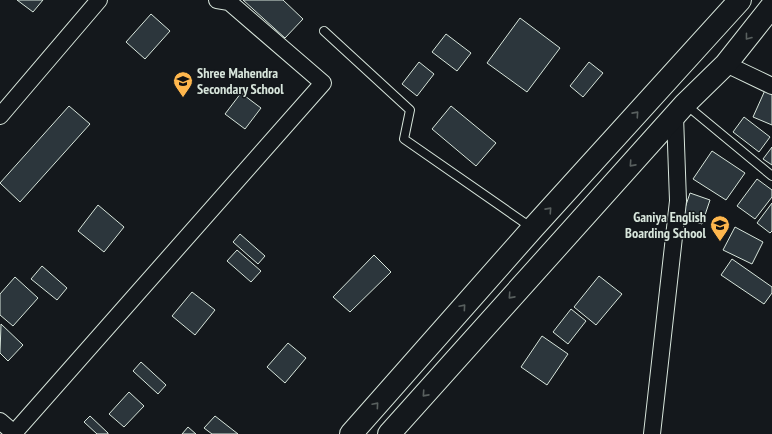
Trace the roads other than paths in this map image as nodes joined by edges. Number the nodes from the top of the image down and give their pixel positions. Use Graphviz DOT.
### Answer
graph roads {
  1 [pos="99,0"];
  2 [pos="217,0"];
  3 [pos="740,0"];
  4 [pos="772,6"];
  5 [pos="324,31"];
  6 [pos="726,64"];
  7 [pos="772,86"];
  8 [pos="680,110"];
  9 [pos="0,116"];
  10 [pos="772,176"];
  11 [pos="533,228"];
  12 [pos="0,421"];
  13 [pos="654,433"];
  14 [pos="15,434"];
  15 [pos="351,434"];
  16 [pos="389,434"];
  1 -- 9 [label="street"];
  2 -- 14 [label="street"];
  11 -- 3 [label="highway, one-way"];
  4 -- 6 [label="highway, one-way"];
  5 -- 11 [label="lane"];
  6 -- 7 [label="street"];
  6 -- 8 [label="highway"];
  8 -- 10 [label="lane"];
  8 -- 13 [label="street"];
  8 -- 16 [label="highway, one-way"];
  15 -- 11 [label="highway, one-way"];
  12 -- 14 [label="street"];
}
